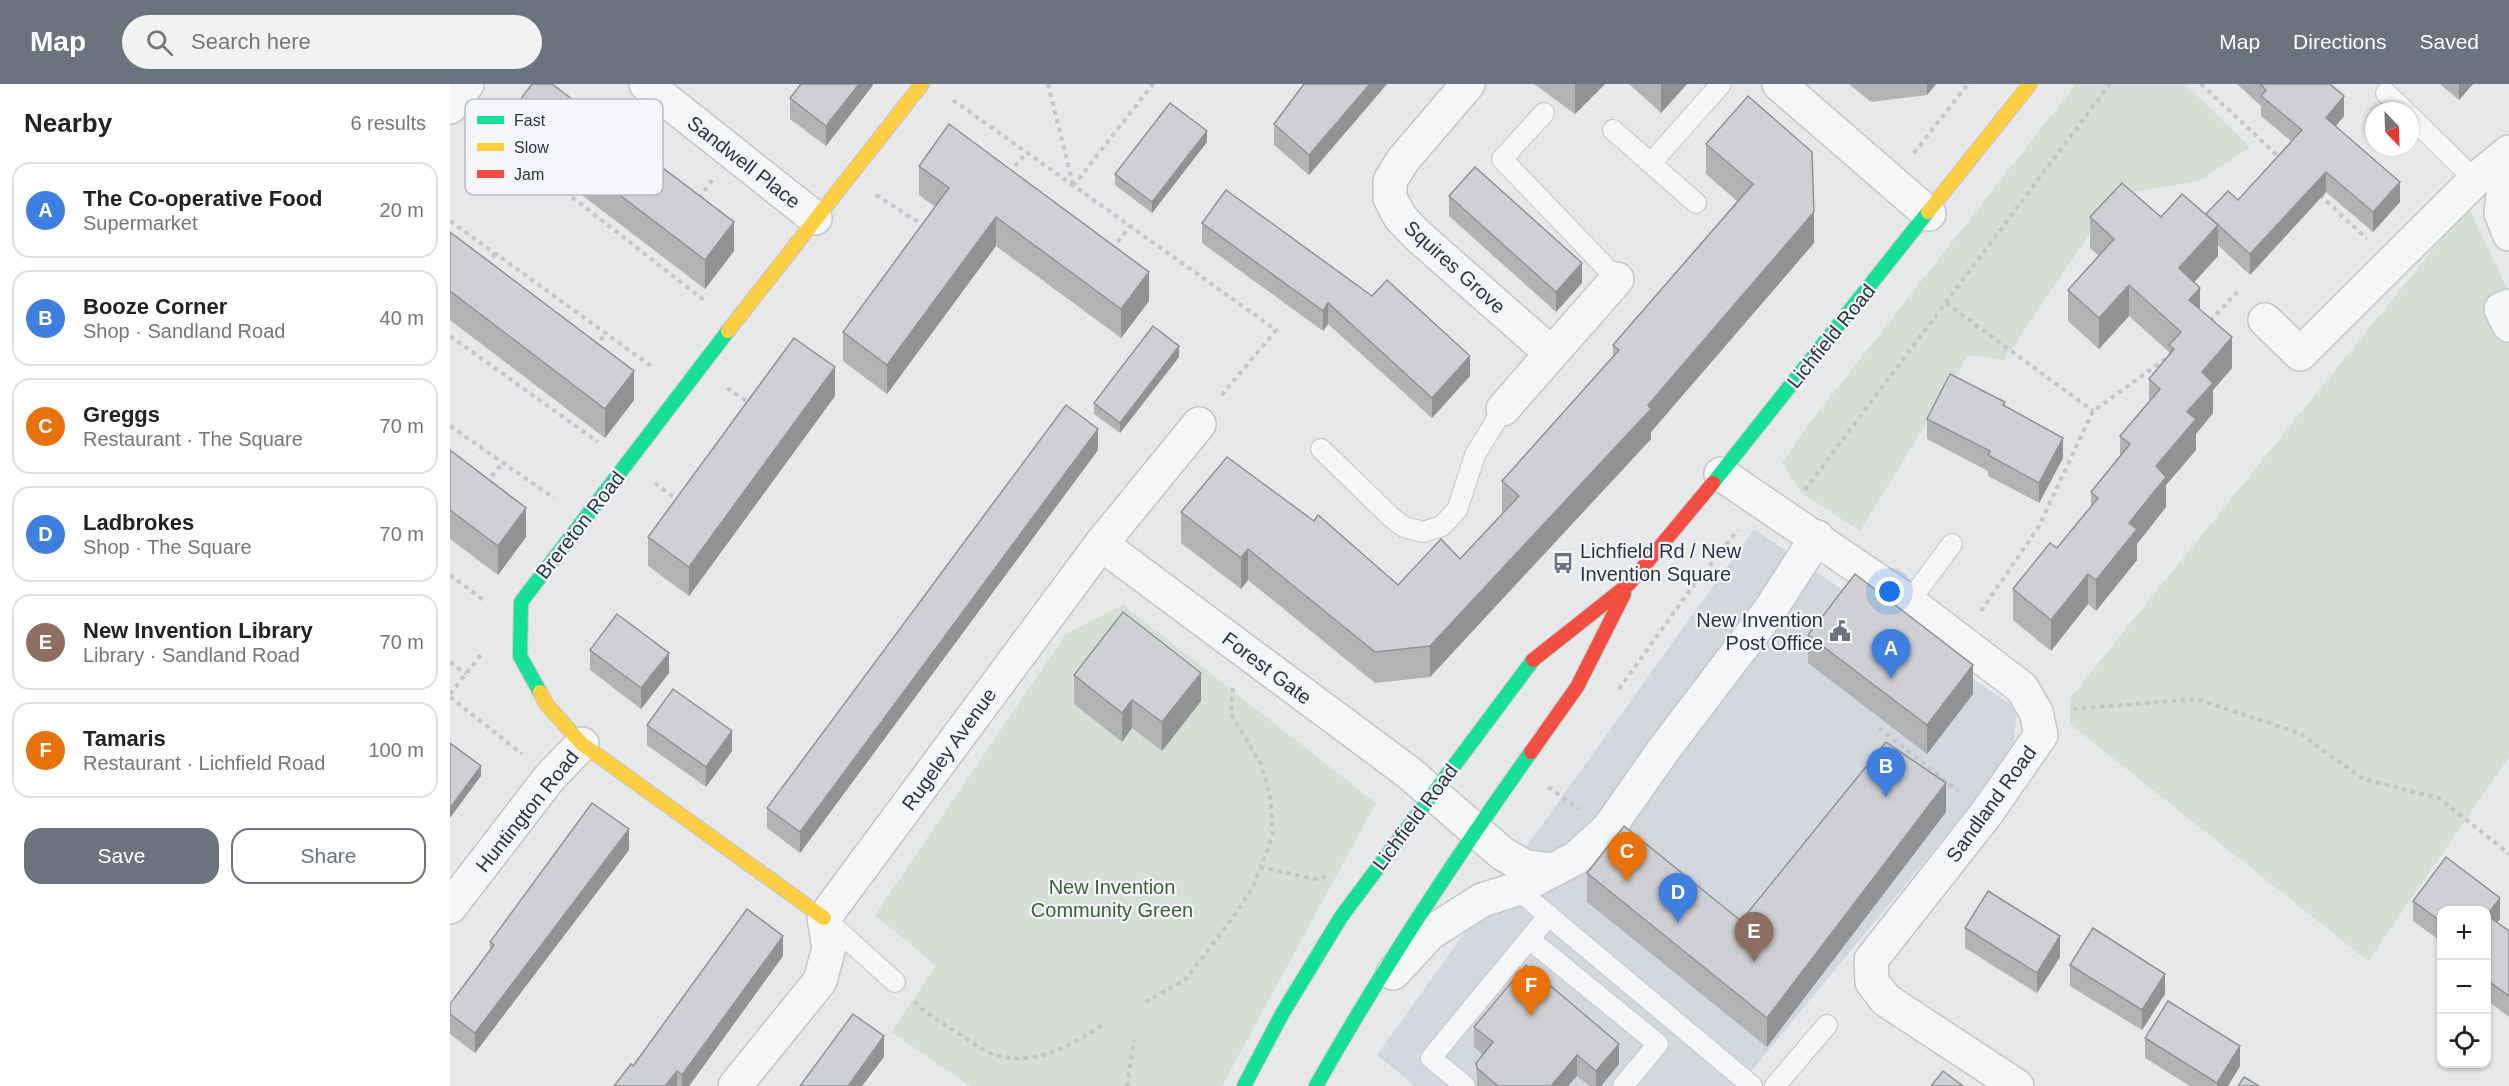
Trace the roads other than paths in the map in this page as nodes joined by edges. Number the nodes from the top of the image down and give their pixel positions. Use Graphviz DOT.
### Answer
graph roads {
  1 [pos="922,84"];
  2 [pos="1468,84"];
  3 [pos="1721,84"];
  4 [pos="1779,84"];
  5 [pos="2030,84"];
  6 [pos="2386,93"];
  7 [pos="2396,102"];
  8 [pos="663,110"];
  9 [pos="1544,112"];
  10 [pos="2419,125"];
  11 [pos="1614,130"];
  12 [pos="2508,152"];
  13 [pos="1651,163"];
  14 [pos="2475,180"];
  15 [pos="1696,203"];
  16 [pos="1929,214"];
  17 [pos="815,219"];
  18 [pos="2509,234"];
  19 [pos="1617,279"];
  20 [pos="2509,306"];
  21 [pos="2265,320"];
  22 [pos="2509,325"];
  23 [pos="1551,353"];
  24 [pos="1503,409"];
  25 [pos="1199,424"];
  26 [pos="1322,449"];
  27 [pos="1721,474"];
  28 [pos="1817,537"];
  29 [pos="1101,544"];
  30 [pos="1952,544"];
  31 [pos="1629,584"];
  32 [pos="1909,602"];
  33 [pos="582,744"];
  34 [pos="1432,793"];
  35 [pos="1475,830"];
  36 [pos="1552,870"];
  37 [pos="1517,888"];
  38 [pos="450,907"];
  39 [pos="1549,915"];
  40 [pos="825,918"];
  41 [pos="1529,939"];
  42 [pos="895,982"];
  43 [pos="1358,1011"];
  44 [pos="1827,1025"];
  45 [pos="735,1086"];
  46 [pos="1244,1086"];
  47 [pos="1316,1086"];
  48 [pos="1465,1086"];
  49 [pos="1623,1086"];
  50 [pos="1752,1086"];
  51 [pos="1775,1086"];
  52 [pos="2017,1086"];
  1 -- 17 [label="main road, Brereton Road"];
  2 -- 23 [label="street, Squires Grove"];
  3 -- 13 [label="lane"];
  4 -- 16 [label="street"];
  5 -- 16 [label="main road, Lichfield Road"];
  6 -- 7 [label="lane"];
  8 -- 17 [label="street, Sandwell Place"];
  9 -- 19 [label="lane"];
  10 -- 14 [label="lane"];
  11 -- 13 [label="lane"];
  12 -- 14 [label="street"];
  12 -- 18 [label="street"];
  13 -- 15 [label="lane"];
  14 -- 21 [label="street"];
  16 -- 27 [label="main road, Lichfield Road"];
  17 -- 33 [label="main road, Brereton Road"];
  19 -- 23 [label="street"];
  20 -- 22 [label="street"];
  23 -- 24 [label="street"];
  24 -- 26 [label="lane"];
  25 -- 29 [label="street, Rugeley Avenue"];
  27 -- 28 [label="street, Sandland Road"];
  27 -- 31 [label="main road, Lichfield Road"];
  28 -- 32 [label="street, Sandland Road"];
  28 -- 36 [label="street"];
  29 -- 34 [label="street, Forest Gate"];
  29 -- 40 [label="street, Rugeley Avenue"];
  30 -- 32 [label="lane"];
  31 -- 34 [label="main road, Lichfield Road"];
  31 -- 35 [label="main road, Lichfield Road"];
  32 -- 52 [label="street, Sandland Road"];
  33 -- 38 [label="street, Huntington Road"];
  33 -- 40 [label="main road, Brereton Road"];
  34 -- 35 [label="street, Forest Gate"];
  34 -- 46 [label="main road, Lichfield Road"];
  35 -- 36 [label="street, Forest Gate"];
  35 -- 43 [label="main road, Lichfield Road"];
  36 -- 37 [label="street"];
  37 -- 39 [label="lane"];
  37 -- 43 [label="street"];
  39 -- 41 [label="lane"];
  39 -- 50 [label="lane"];
  40 -- 42 [label="lane"];
  40 -- 45 [label="street"];
  41 -- 48 [label="lane"];
  41 -- 49 [label="lane"];
  43 -- 47 [label="main road, Lichfield Road"];
  44 -- 51 [label="lane"];
}
